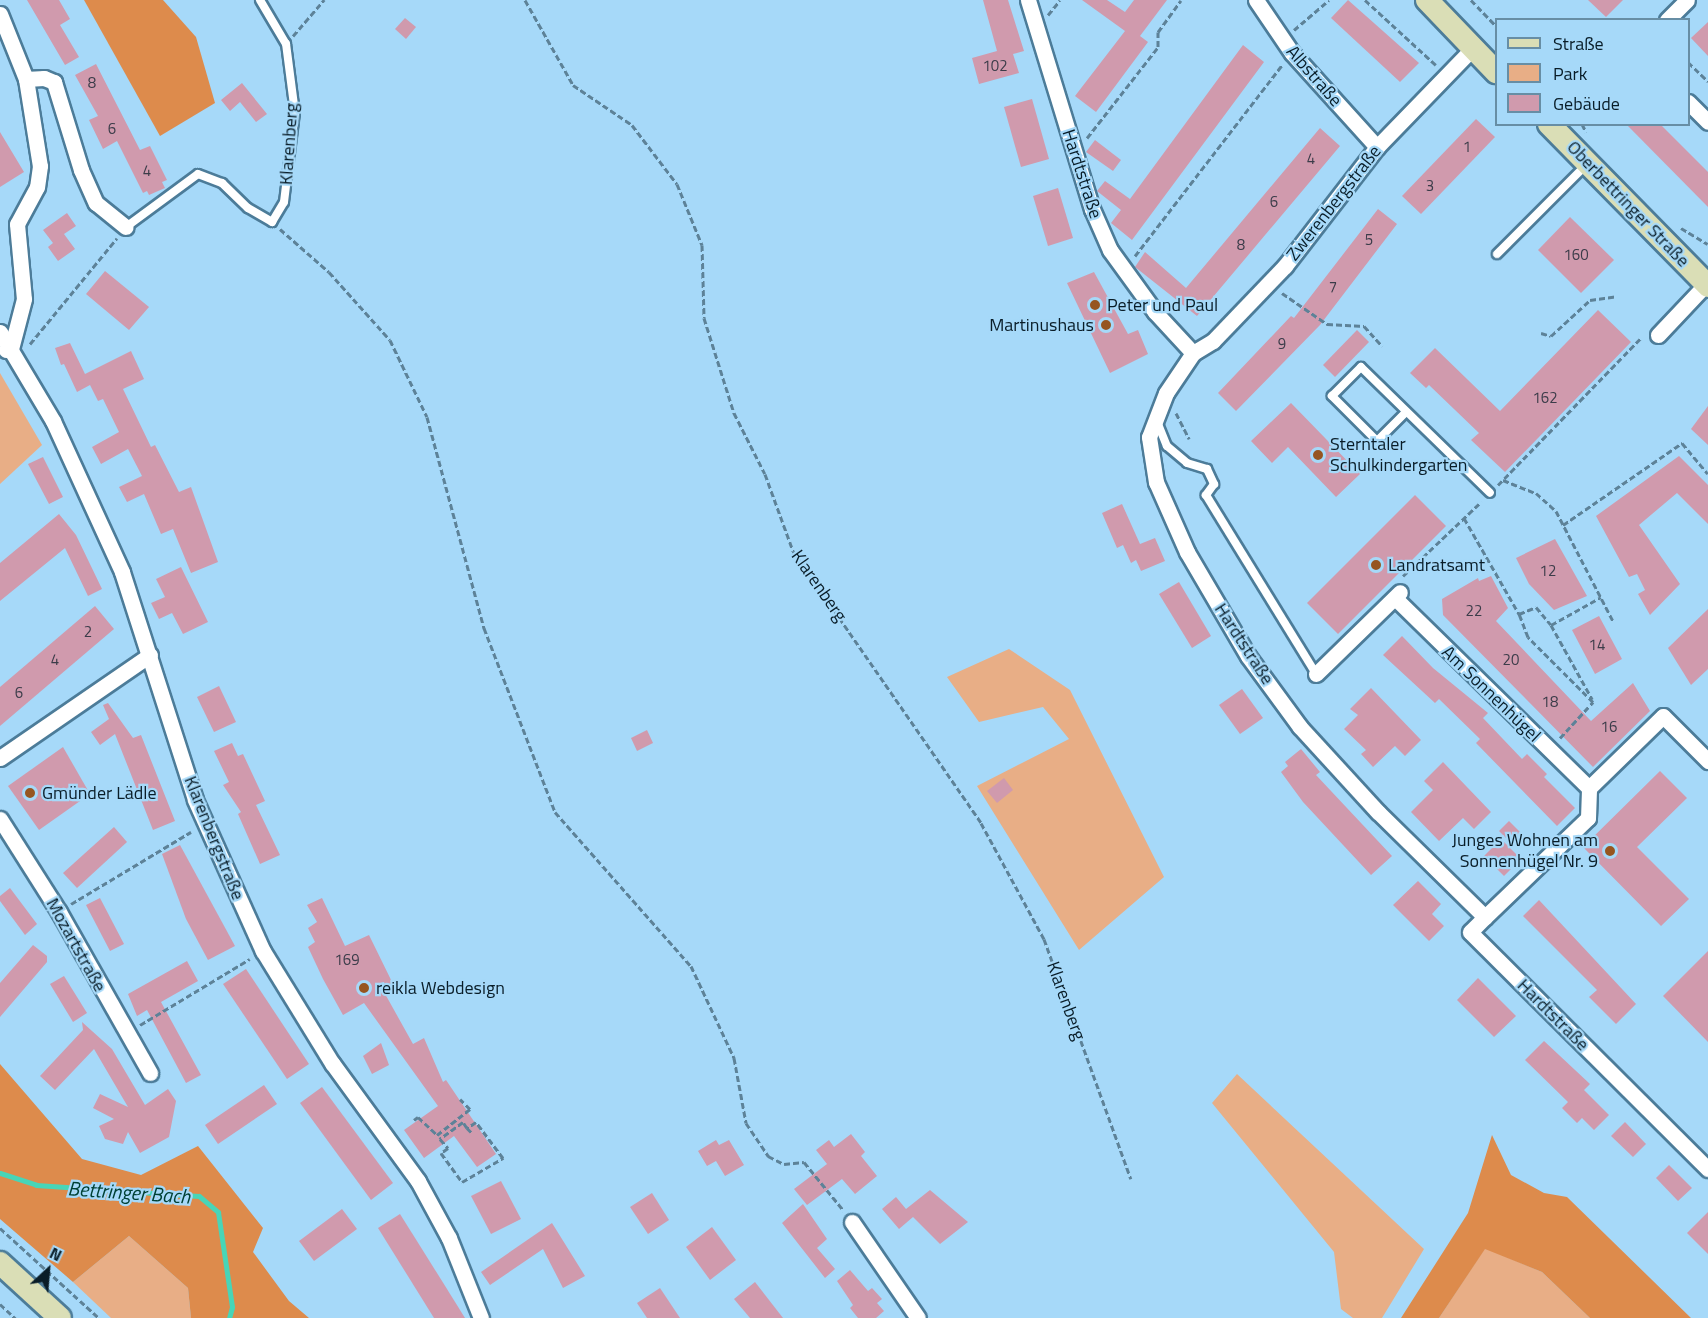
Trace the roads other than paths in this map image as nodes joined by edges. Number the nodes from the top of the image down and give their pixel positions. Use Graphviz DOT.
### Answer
graph roads {
  1 [pos="260,0"];
  2 [pos="1028,0"];
  3 [pos="1256,0"];
  4 [pos="1427,0"];
  5 [pos="1687,0"];
  6 [pos="0,14"];
  7 [pos="1669,18"];
  8 [pos="1473,48"];
  9 [pos="1495,70"];
  10 [pos="26,79"];
  11 [pos="1690,103"];
  12 [pos="1708,122"];
  13 [pos="1556,127"];
  14 [pos="1377,147"];
  15 [pos="1587,164"];
  16 [pos="126,227"];
  17 [pos="1497,254"];
  18 [pos="1707,285"];
  19 [pos="0,332"];
  20 [pos="1654,332"];
  21 [pos="5,350"];
  22 [pos="1193,353"];
  23 [pos="1405,413"];
  24 [pos="1155,416"];
  25 [pos="1490,493"];
  26 [pos="150,655"];
  27 [pos="1316,674"];
  28 [pos="0,758"];
  29 [pos="1708,761"];
  30 [pos="1589,788"];
  31 [pos="0,819"];
  32 [pos="1485,917"];
  33 [pos="150,1073"];
  34 [pos="1708,1169"];
  35 [pos="852,1222"];
  36 [pos="0,1263"];
  37 [pos="60,1318"];
  38 [pos="481,1318"];
  39 [pos="918,1318"];
  1 -- 16 [label="lane, Klarenberg"];
  2 -- 22 [label="street, Hardtstraße"];
  3 -- 14 [label="street, Albstraße"];
  4 -- 8 [label="street"];
  5 -- 7 [label="street"];
  6 -- 10 [label="street"];
  8 -- 9 [label="street"];
  8 -- 14 [label="street, Zwerenbergstraße"];
  10 -- 16 [label="street"];
  10 -- 21 [label="street"];
  11 -- 12 [label="street"];
  13 -- 15 [label="street, Oberbettringer Straße"];
  14 -- 22 [label="street, Zwerenbergstraße"];
  15 -- 17 [label="lane"];
  15 -- 18 [label="street, Oberbettringer Straße"];
  18 -- 20 [label="street, Oberbettringer Straße"];
  19 -- 21 [label="street, Klarenbergstraße"];
  21 -- 26 [label="street, Klarenbergstraße"];
  22 -- 24 [label="street, Hardtstraße"];
  23 -- 23 [label="lane"];
  23 -- 25 [label="lane"];
  24 -- 27 [label="lane"];
  24 -- 32 [label="street, Hardtstraße"];
  26 -- 28 [label="street"];
  26 -- 38 [label="street, Klarenbergstraße"];
  27 -- 30 [label="street, Am Sonnenhügel"];
  29 -- 30 [label="street"];
  30 -- 32 [label="street"];
  31 -- 33 [label="street, Mozartstraße"];
  32 -- 34 [label="street, Hardtstraße"];
  35 -- 39 [label="street"];
  36 -- 37 [label="street"];
}
